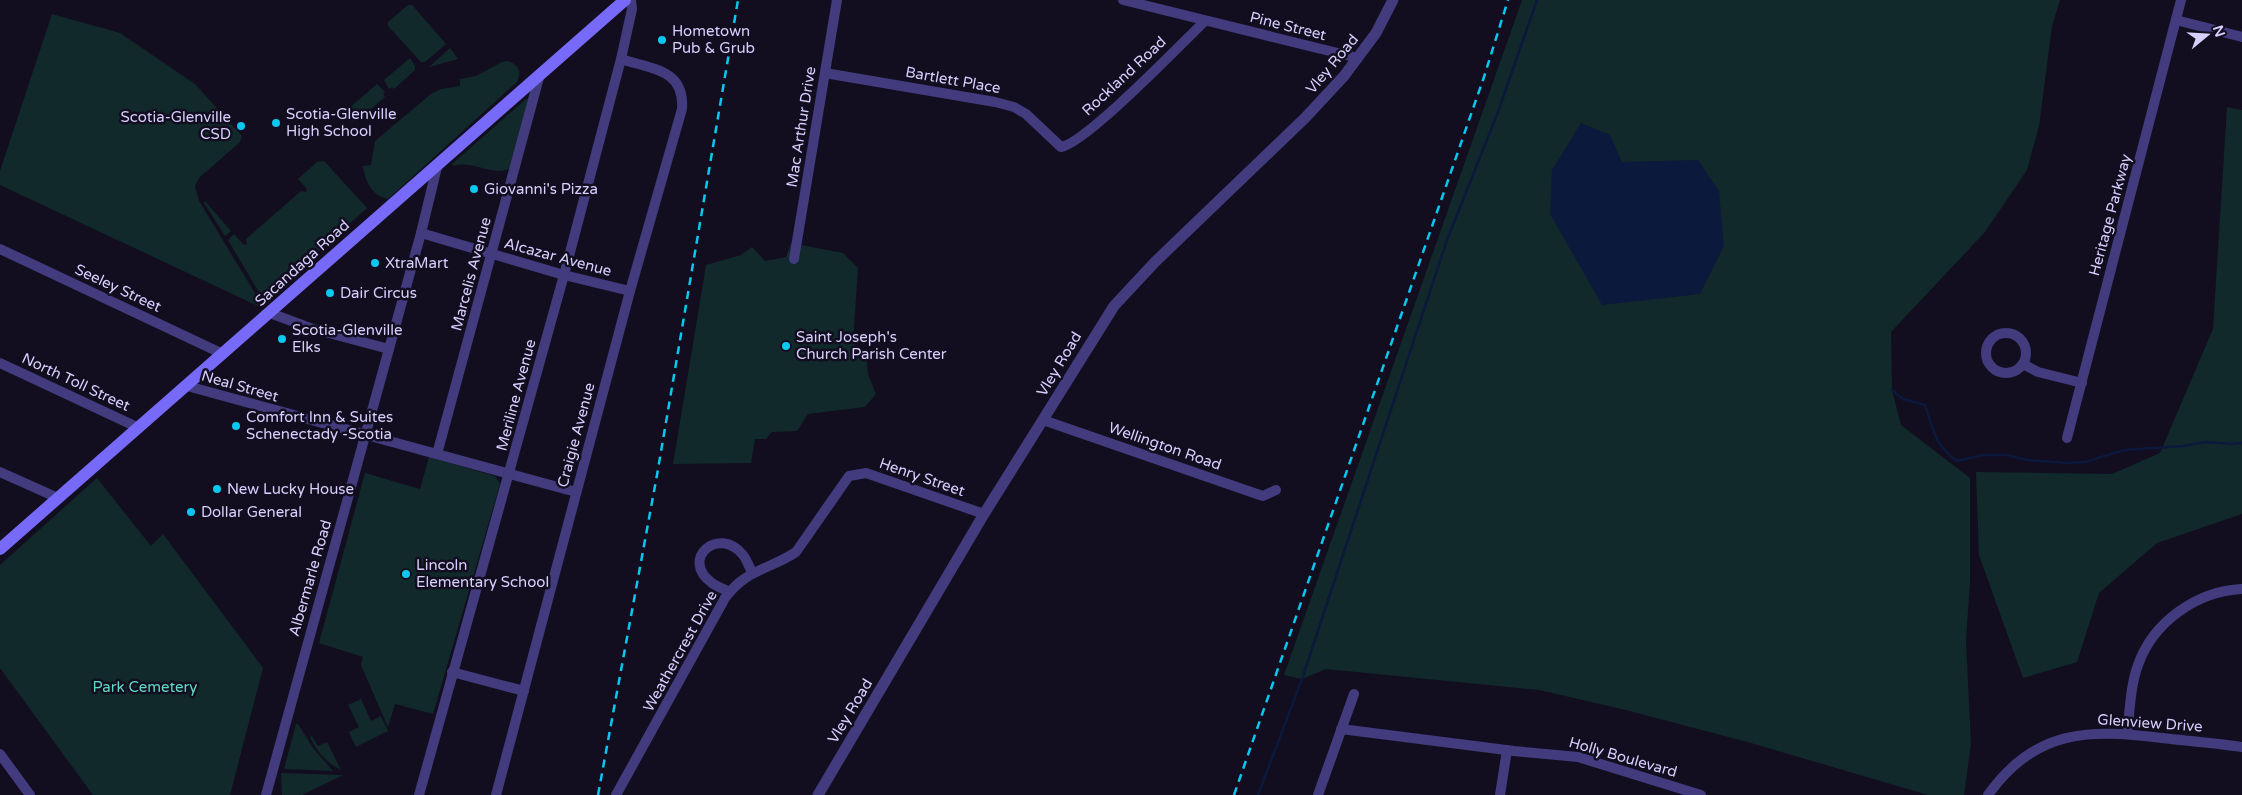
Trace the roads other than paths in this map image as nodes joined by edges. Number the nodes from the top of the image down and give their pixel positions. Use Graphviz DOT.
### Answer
graph roads {
  1 [pos="625,0"];
  2 [pos="630,0"];
  3 [pos="837,0"];
  4 [pos="1123,0"];
  5 [pos="1393,0"];
  6 [pos="2182,0"];
  7 [pos="2176,20"];
  8 [pos="1205,21"];
  9 [pos="2242,37"];
  10 [pos="1358,58"];
  11 [pos="621,59"];
  12 [pos="541,73"];
  13 [pos="825,73"];
  14 [pos="1061,147"];
  15 [pos="438,167"];
  16 [pos="421,234"];
  17 [pos="0,249"];
  18 [pos="492,254"];
  19 [pos="794,259"];
  20 [pos="564,275"];
  21 [pos="630,291"];
  22 [pos="270,313"];
  23 [pos="389,349"];
  24 [pos="222,354"];
  25 [pos="0,363"];
  26 [pos="2023,364"];
  27 [pos="2082,383"];
  28 [pos="187,386"];
  29 [pos="1043,420"];
  30 [pos="139,428"];
  31 [pos="366,435"];
  32 [pos="2068,438"];
  33 [pos="437,454"];
  34 [pos="0,472"];
  35 [pos="510,475"];
  36 [pos="849,476"];
  37 [pos="1276,490"];
  38 [pos="576,492"];
  39 [pos="58,498"];
  40 [pos="984,514"];
  41 [pos="0,550"];
  42 [pos="752,572"];
  43 [pos="2242,589"];
  44 [pos="730,592"];
  45 [pos="452,672"];
  46 [pos="524,691"];
  47 [pos="1354,694"];
  48 [pos="1341,729"];
  49 [pos="2127,734"];
  50 [pos="2242,747"];
  51 [pos="1507,750"];
  52 [pos="0,754"];
  53 [pos="30,795"];
  54 [pos="266,795"];
  55 [pos="419,795"];
  56 [pos="496,795"];
  57 [pos="616,795"];
  58 [pos="818,795"];
  59 [pos="1318,795"];
  60 [pos="1500,795"];
  61 [pos="1701,795"];
  62 [pos="1988,795"];
  1 -- 12 [label="main road, Sacandaga Road"];
  2 -- 11 [label="street, Meriline Avenue"];
  3 -- 13 [label="street, Mac Arthur Drive"];
  4 -- 8 [label="street, Pine Street"];
  5 -- 10 [label="street, Vley Road"];
  6 -- 7 [label="street, Heritage Parkway"];
  7 -- 9 [label="street"];
  7 -- 27 [label="street, Heritage Parkway"];
  8 -- 10 [label="street, Pine Street"];
  8 -- 14 [label="street, Rockland Road"];
  10 -- 29 [label="street, Vley Road"];
  11 -- 20 [label="street, Meriline Avenue"];
  11 -- 21 [label="street, Craigie Avenue"];
  12 -- 15 [label="main road, Sacandaga Road"];
  12 -- 18 [label="street, Marcelis Avenue"];
  13 -- 14 [label="street, Bartlett Place"];
  13 -- 19 [label="street, Mac Arthur Drive"];
  15 -- 16 [label="street, Albermarle Road"];
  15 -- 22 [label="main road, Sacandaga Road"];
  16 -- 18 [label="street, Alcazar Avenue"];
  16 -- 23 [label="street, Albermarle Road"];
  17 -- 24 [label="street, Seeley Street"];
  18 -- 20 [label="street, Alcazar Avenue"];
  18 -- 33 [label="street, Marcelis Avenue"];
  20 -- 21 [label="street, Alcazar Avenue"];
  20 -- 35 [label="street, Meriline Avenue"];
  21 -- 38 [label="street, Craigie Avenue"];
  22 -- 23 [label="street"];
  22 -- 24 [label="main road, Sacandaga Road"];
  23 -- 31 [label="street, Albermarle Road"];
  24 -- 28 [label="main road, Sacandaga Road"];
  25 -- 30 [label="street, North Toll Street"];
  26 -- 27 [label="street"];
  27 -- 32 [label="street, Heritage Parkway"];
  28 -- 30 [label="main road, Sacandaga Road"];
  28 -- 31 [label="street, Neal Street"];
  29 -- 37 [label="street, Wellington Road"];
  29 -- 40 [label="street, Vley Road"];
  30 -- 39 [label="main road, Sacandaga Road"];
  31 -- 33 [label="street, Neal Street"];
  31 -- 54 [label="street, Albermarle Road"];
  33 -- 35 [label="street, Neal Street"];
  34 -- 39 [label="street"];
  35 -- 38 [label="street, Neal Street"];
  35 -- 45 [label="street, Meriline Avenue"];
  36 -- 40 [label="street, Henry Street"];
  36 -- 42 [label="street, Weathercrest Drive"];
  38 -- 46 [label="street, Craigie Avenue"];
  39 -- 41 [label="main road, Sacandaga Road"];
  40 -- 58 [label="street, Vley Road"];
  42 -- 44 [label="street, Weathercrest Drive"];
  42 -- 44 [label="street"];
  43 -- 49 [label="street"];
  44 -- 57 [label="street, Weathercrest Drive"];
  45 -- 46 [label="street"];
  45 -- 55 [label="street, Meriline Avenue"];
  46 -- 56 [label="street, Craigie Avenue"];
  47 -- 48 [label="street"];
  48 -- 51 [label="street, Holly Boulevard"];
  48 -- 59 [label="street"];
  49 -- 50 [label="street, Glenview Drive"];
  49 -- 62 [label="street, Glenview Drive"];
  51 -- 60 [label="street"];
  51 -- 61 [label="street, Holly Boulevard"];
  52 -- 53 [label="street"];
}
